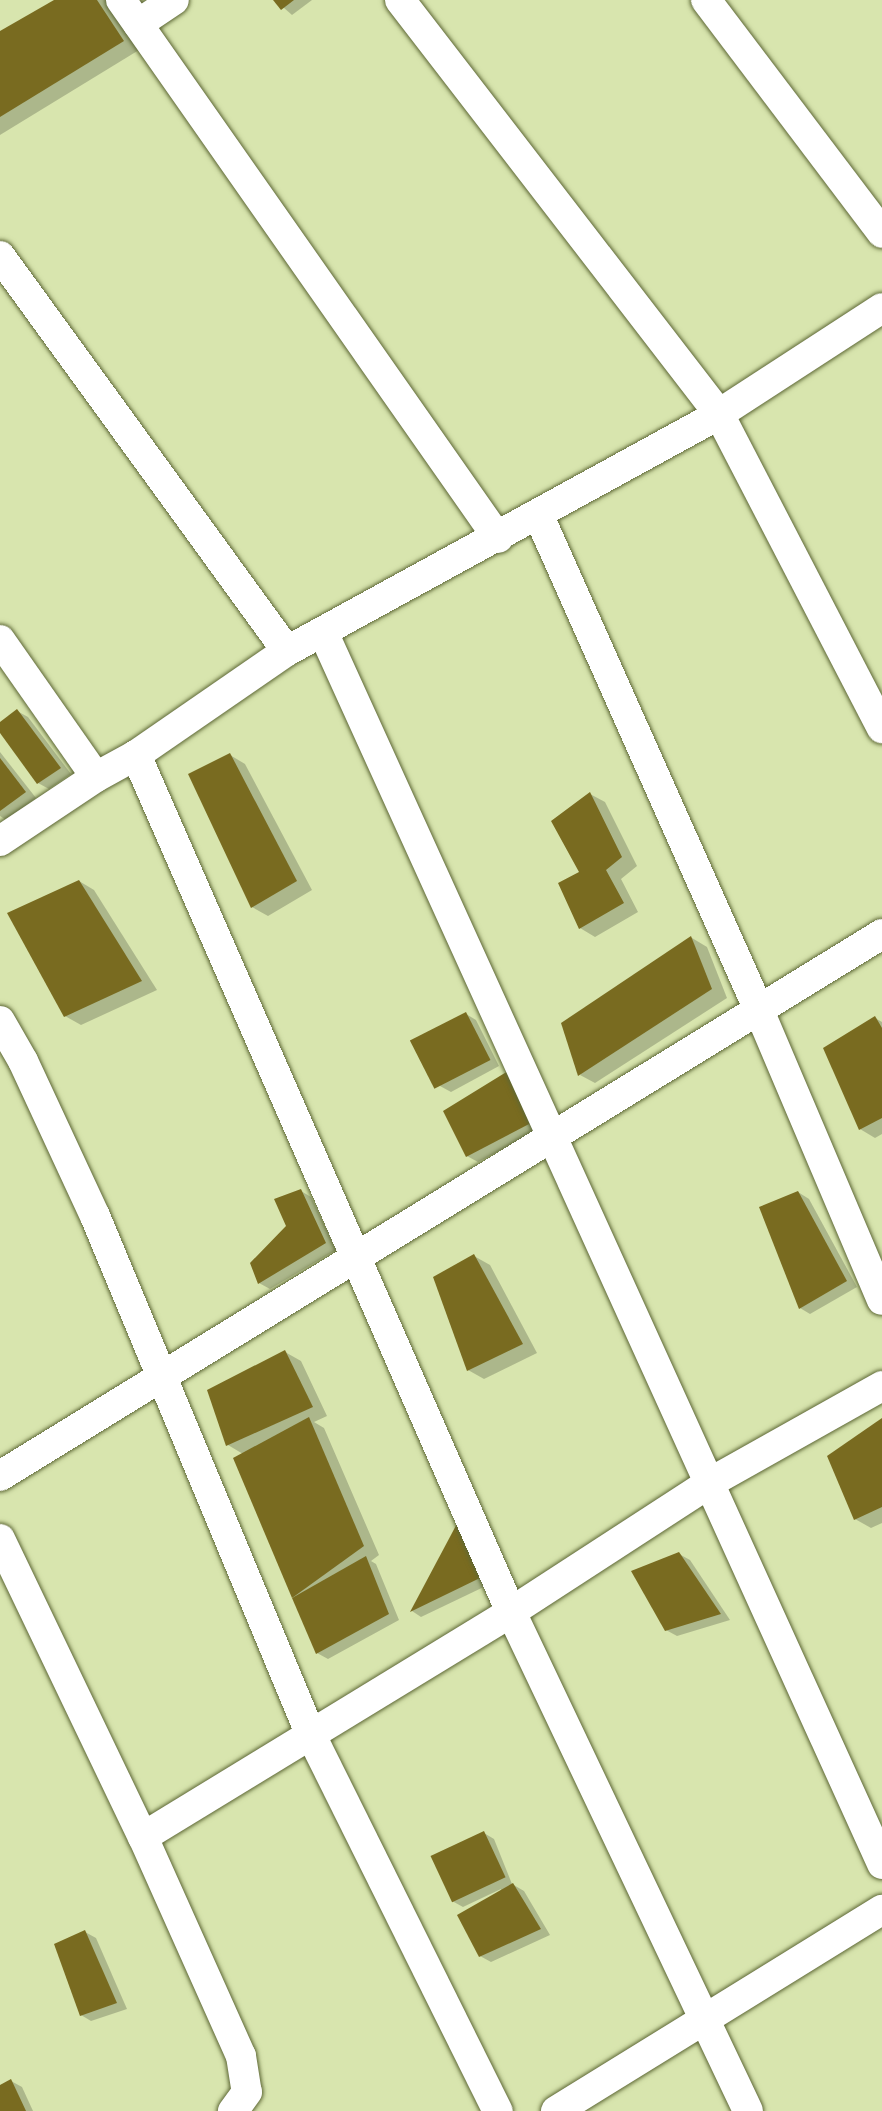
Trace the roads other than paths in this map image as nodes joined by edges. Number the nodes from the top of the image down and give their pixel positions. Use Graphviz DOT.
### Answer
graph roads {
  1 [pos="121,0"];
  2 [pos="174,0"];
  3 [pos="400,0"];
  4 [pos="706,0"];
  5 [pos="138,24"];
  6 [pos="882,233"];
  7 [pos="0,256"];
  8 [pos="882,308"];
  9 [pos="719,414"];
  10 [pos="538,514"];
  11 [pos="498,538"];
  12 [pos="323,632"];
  13 [pos="0,640"];
  14 [pos="287,651"];
  15 [pos="882,728"];
  16 [pos="136,755"];
  17 [pos="96,777"];
  18 [pos="0,841"];
  19 [pos="882,934"];
  20 [pos="758,1008"];
  21 [pos="0,1021"];
  22 [pos="555,1136"];
  23 [pos="355,1257"];
  24 [pos="882,1300"];
  25 [pos="162,1376"];
  26 [pos="882,1386"];
  27 [pos="0,1476"];
  28 [pos="711,1482"];
  29 [pos="0,1539"];
  30 [pos="511,1612"];
  31 [pos="310,1733"];
  32 [pos="143,1837"];
  33 [pos="882,1864"];
  34 [pos="882,1910"];
  35 [pos="705,2020"];
  36 [pos="233,2111"];
  37 [pos="498,2111"];
  38 [pos="556,2111"];
  39 [pos="748,2111"];
  1 -- 5 [label="street"];
  2 -- 5 [label="street"];
  3 -- 9 [label="street"];
  4 -- 6 [label="street"];
  5 -- 11 [label="street"];
  7 -- 14 [label="street"];
  8 -- 9 [label="street"];
  9 -- 10 [label="street"];
  9 -- 15 [label="street"];
  10 -- 11 [label="street"];
  10 -- 20 [label="street"];
  11 -- 12 [label="street"];
  12 -- 14 [label="street"];
  12 -- 22 [label="street"];
  13 -- 17 [label="street"];
  14 -- 16 [label="street"];
  16 -- 17 [label="street"];
  16 -- 23 [label="street"];
  17 -- 18 [label="street"];
  19 -- 20 [label="street"];
  20 -- 22 [label="street"];
  20 -- 24 [label="street"];
  21 -- 25 [label="street"];
  22 -- 23 [label="street"];
  22 -- 28 [label="street"];
  23 -- 25 [label="street"];
  23 -- 30 [label="street"];
  25 -- 27 [label="street"];
  25 -- 31 [label="street"];
  26 -- 28 [label="street"];
  28 -- 30 [label="street"];
  28 -- 33 [label="street"];
  29 -- 32 [label="street"];
  30 -- 31 [label="street"];
  30 -- 35 [label="street"];
  31 -- 32 [label="street"];
  31 -- 37 [label="street"];
  32 -- 36 [label="street"];
  34 -- 35 [label="street"];
  35 -- 38 [label="street"];
  35 -- 39 [label="street"];
}
